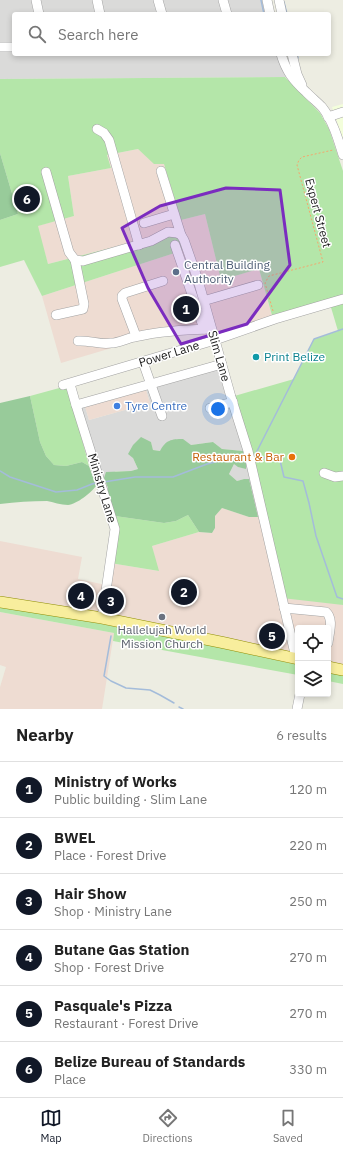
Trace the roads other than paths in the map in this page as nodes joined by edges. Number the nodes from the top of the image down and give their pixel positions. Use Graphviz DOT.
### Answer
graph roads {
  1 [pos="36,0"];
  2 [pos="97,0"];
  3 [pos="158,0"];
  4 [pos="223,0"];
  5 [pos="267,0"];
  6 [pos="278,0"];
  7 [pos="39,12"];
  8 [pos="100,12"];
  9 [pos="161,12"];
  10 [pos="226,12"];
  11 [pos="270,12"];
  12 [pos="281,12"];
  13 [pos="0,47"];
  14 [pos="12,47"];
  15 [pos="282,56"];
  16 [pos="292,56"];
  17 [pos="305,92"];
  18 [pos="343,112"];
  19 [pos="328,117"];
  20 [pos="97,129"];
  21 [pos="342,152"];
  22 [pos="161,171"];
  23 [pos="46,172"];
  24 [pos="174,214"];
  25 [pos="144,223"];
  26 [pos="181,235"];
  27 [pos="139,245"];
  28 [pos="188,251"];
  29 [pos="75,260"];
  30 [pos="163,281"];
  31 [pos="258,285"];
  32 [pos="343,299"];
  33 [pos="200,301"];
  34 [pos="56,315"];
  35 [pos="208,329"];
  36 [pos="136,336"];
  37 [pos="214,340"];
  38 [pos="78,341"];
  39 [pos="143,362"];
  40 [pos="222,364"];
  41 [pos="67,384"];
  42 [pos="151,384"];
  43 [pos="233,402"];
  44 [pos="76,405"];
  45 [pos="210,408"];
  46 [pos="162,416"];
  47 [pos="343,470"];
  48 [pos="343,476"];
  49 [pos="0,602"];
  50 [pos="284,608"];
  51 [pos="102,618"];
  52 [pos="330,625"];
  53 [pos="295,651"];
  54 [pos="295,659"];
  55 [pos="331,668"];
  56 [pos="343,670"];
  57 [pos="299,697"];
  58 [pos="297,709"];
  1 -- 7 [label="street"];
  2 -- 8 [label="street"];
  3 -- 9 [label="street"];
  4 -- 10 [label="street"];
  5 -- 11 [label="street"];
  6 -- 12 [label="street"];
  13 -- 14 [label="street"];
  15 -- 17 [label="street"];
  16 -- 17 [label="street"];
  17 -- 19 [label="street"];
  18 -- 19 [label="street"];
  19 -- 21 [label="street"];
  20 -- 27 [label="street"];
  22 -- 24 [label="street, Slim Lane"];
  23 -- 29 [label="street"];
  24 -- 25 [label="street"];
  24 -- 26 [label="street, Slim Lane"];
  26 -- 27 [label="street"];
  26 -- 28 [label="street, Slim Lane"];
  27 -- 29 [label="street"];
  28 -- 33 [label="street, Slim Lane"];
  28 -- 33 [label="street"];
  29 -- 34 [label="street"];
  30 -- 36 [label="street"];
  31 -- 33 [label="street"];
  32 -- 37 [label="street, Power Lane"];
  33 -- 35 [label="street, Slim Lane"];
  35 -- 36 [label="street"];
  35 -- 37 [label="street, Slim Lane"];
  36 -- 38 [label="street"];
  37 -- 39 [label="street, Power Lane"];
  37 -- 40 [label="street, Slim Lane"];
  39 -- 41 [label="street, Power Lane"];
  39 -- 42 [label="street"];
  40 -- 42 [label="street"];
  40 -- 43 [label="street, Slim Lane"];
  41 -- 44 [label="street, Ministry Lane"];
  42 -- 44 [label="street"];
  42 -- 46 [label="street"];
  43 -- 45 [label="street"];
  43 -- 50 [label="street, Slim Lane"];
  44 -- 51 [label="street, Ministry Lane"];
  47 -- 48 [label="street"];
  49 -- 51 [label="main road"];
  50 -- 52 [label="street"];
  50 -- 53 [label="street, Slim Lane"];
  51 -- 54 [label="main road"];
  55 -- 56 [label="main road"];
  57 -- 58 [label="street"];
}
